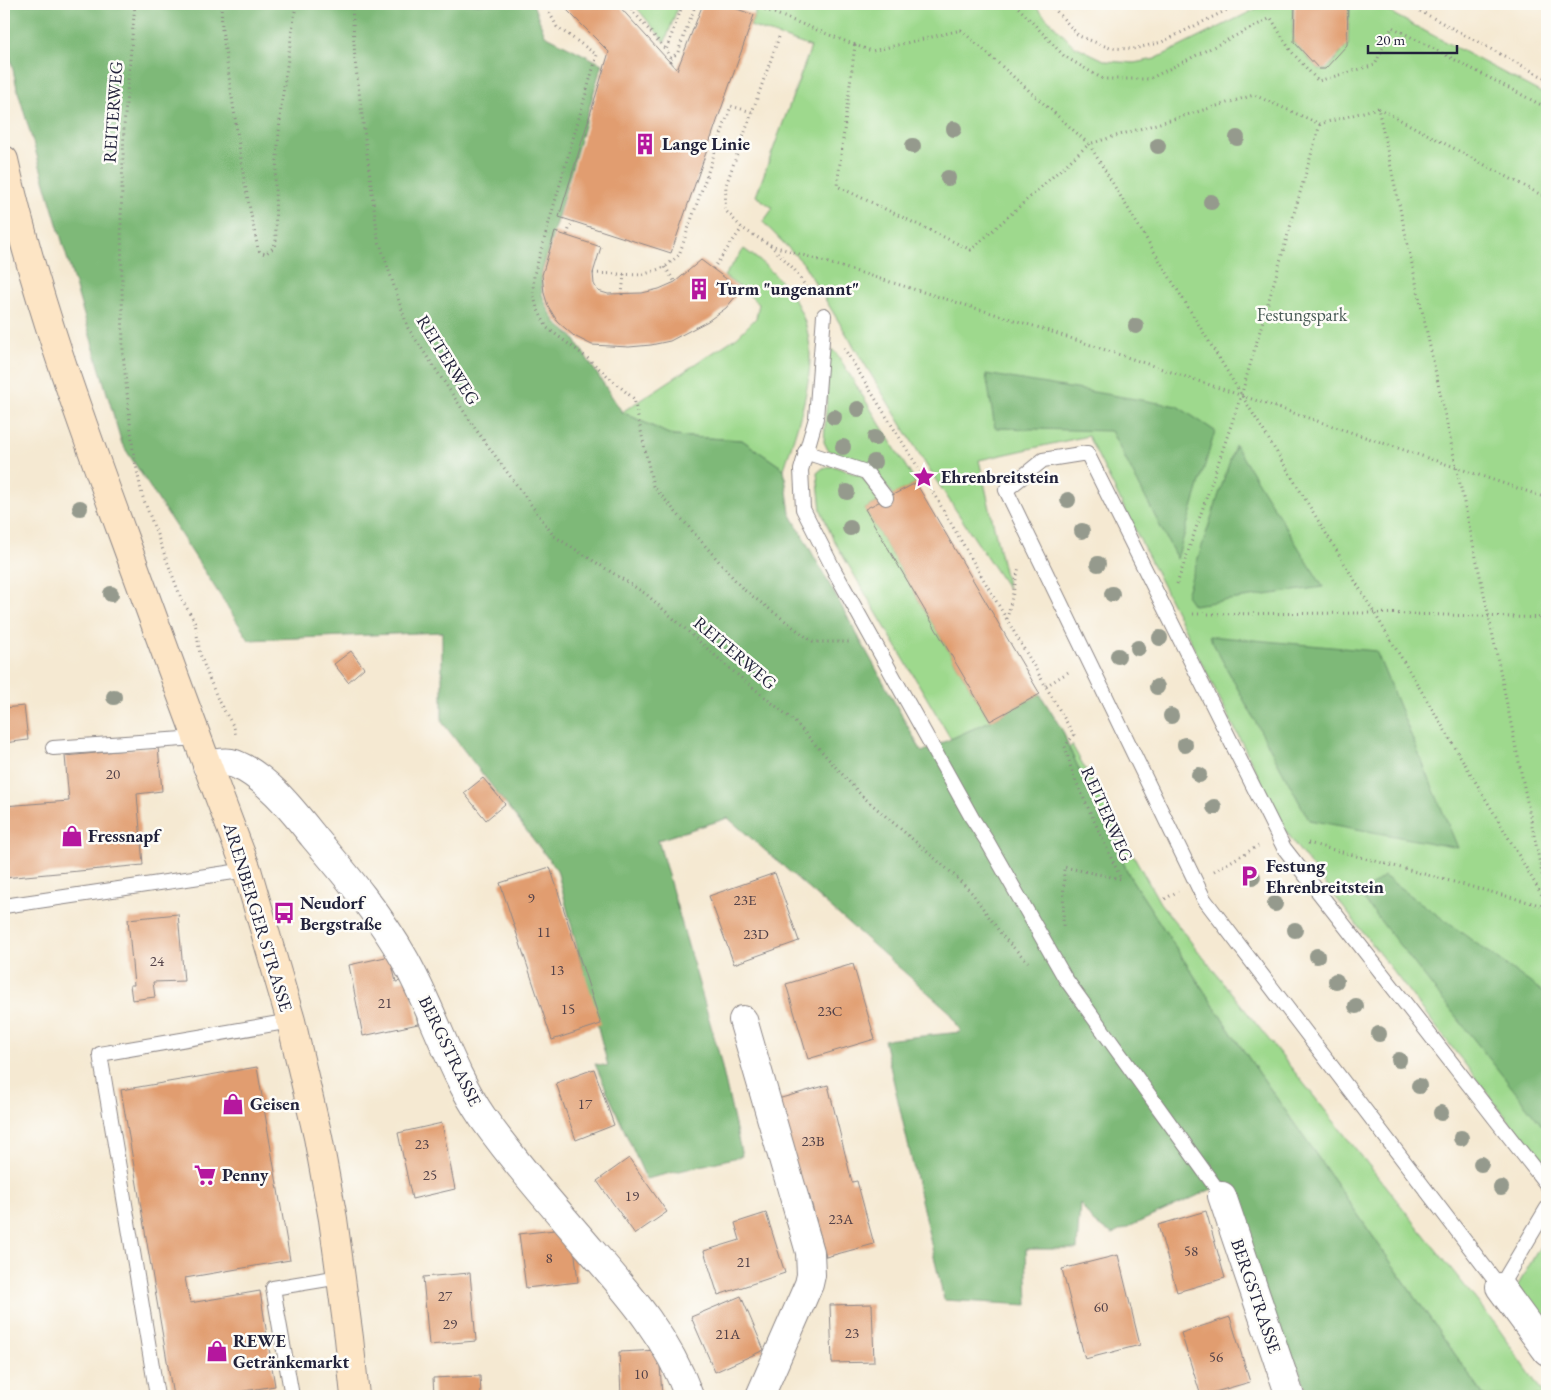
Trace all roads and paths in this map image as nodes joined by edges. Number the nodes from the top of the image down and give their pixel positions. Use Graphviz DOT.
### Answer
graph roads {
  1 [pos="135,4"];
  2 [pos="221,4"];
  3 [pos="296,4"];
  4 [pos="352,4"];
  5 [pos="545,4"];
  6 [pos="631,4"];
  7 [pos="683,4"];
  8 [pos="751,4"];
  9 [pos="1015,4"];
  10 [pos="1050,4"];
  11 [pos="1239,4"];
  12 [pos="1407,4"];
  13 [pos="695,6"];
  14 [pos="779,37"];
  15 [pos="855,44"];
  16 [pos="666,50"];
  17 [pos="1547,79"];
  18 [pos="1378,108"];
  19 [pos="1547,108"];
  20 [pos="752,112"];
  21 [pos="1320,124"];
  22 [pos="1089,144"];
  23 [pos="4,160"];
  24 [pos="1547,198"];
  25 [pos="572,221"];
  26 [pos="742,228"];
  27 [pos="567,235"];
  28 [pos="770,245"];
  29 [pos="665,267"];
  30 [pos="713,269"];
  31 [pos="593,273"];
  32 [pos="624,274"];
  33 [pos="675,282"];
  34 [pos="622,295"];
  35 [pos="824,315"];
  36 [pos="1240,396"];
  37 [pos="805,452"];
  38 [pos="1456,468"];
  39 [pos="886,498"];
  40 [pos="1547,498"];
  41 [pos="1026,532"];
  42 [pos="1375,613"];
  43 [pos="1167,614"];
  44 [pos="1489,617"];
  45 [pos="1547,618"];
  46 [pos="1007,619"];
  47 [pos="874,642"];
  48 [pos="1088,661"];
  49 [pos="1046,686"];
  50 [pos="197,738"];
  51 [pos="53,748"];
  52 [pos="208,766"];
  53 [pos="246,770"];
  54 [pos="1278,835"];
  55 [pos="247,870"];
  56 [pos="1195,882"];
  57 [pos="1165,898"];
  58 [pos="1547,898"];
  59 [pos="4,906"];
  60 [pos="1547,906"];
  61 [pos="1063,935"];
  62 [pos="1065,978"];
  63 [pos="743,1020"];
  64 [pos="291,1021"];
  65 [pos="1547,1185"];
  66 [pos="1222,1196"];
  67 [pos="1547,1208"];
  68 [pos="340,1276"];
  69 [pos="1500,1287"];
  70 [pos="1547,1351"];
  71 [pos="157,1396"];
  72 [pos="292,1396"];
  73 [pos="355,1396"];
  74 [pos="689,1396"];
  75 [pos="760,1396"];
  76 [pos="1290,1396"];
  1 -- 53 [label="path, REITERWEG"];
  2 -- 3 [label="path"];
  4 -- 62 [label="path, REITERWEG"];
  5 -- 47 [label="path"];
  6 -- 16 [label="path"];
  7 -- 16 [label="path"];
  8 -- 15 [label="path"];
  9 -- 19 [label="path"];
  10 -- 11 [label="path"];
  12 -- 17 [label="path"];
  13 -- 16 [label="path"];
  14 -- 20 [label="path"];
  15 -- 22 [label="path"];
  15 -- 22 [label="path"];
  18 -- 21 [label="path"];
  18 -- 24 [label="path"];
  18 -- 38 [label="path"];
  20 -- 26 [label="path"];
  20 -- 29 [label="path"];
  21 -- 22 [label="path"];
  21 -- 36 [label="path"];
  22 -- 36 [label="path"];
  23 -- 50 [label="main road, ARENBERGER STRASSE"];
  25 -- 27 [label="path"];
  26 -- 28 [label="path"];
  26 -- 30 [label="path"];
  28 -- 35 [label="path"];
  28 -- 36 [label="path"];
  29 -- 32 [label="path"];
  29 -- 33 [label="path"];
  31 -- 32 [label="path"];
  32 -- 34 [label="path"];
  35 -- 37 [label="lane"];
  35 -- 46 [label="path"];
  36 -- 38 [label="path"];
  36 -- 42 [label="path"];
  36 -- 43 [label="path"];
  37 -- 39 [label="lane"];
  37 -- 47 [label="lane"];
  38 -- 40 [label="path"];
  38 -- 44 [label="path"];
  41 -- 43 [label="lane"];
  41 -- 46 [label="path"];
  41 -- 48 [label="lane"];
  42 -- 43 [label="path"];
  42 -- 44 [label="path"];
  42 -- 60 [label="path"];
  43 -- 54 [label="lane"];
  44 -- 45 [label="path"];
  44 -- 58 [label="path"];
  46 -- 49 [label="path"];
  47 -- 62 [label="lane"];
  48 -- 49 [label="path"];
  48 -- 56 [label="lane"];
  49 -- 61 [label="path, REITERWEG"];
  50 -- 51 [label="lane"];
  50 -- 52 [label="main road, ARENBERGER STRASSE"];
  52 -- 53 [label="street, BERGSTRASSE"];
  52 -- 55 [label="main road, ARENBERGER STRASSE"];
  53 -- 74 [label="street, BERGSTRASSE"];
  54 -- 56 [label="path"];
  54 -- 60 [label="path"];
  54 -- 65 [label="lane"];
  55 -- 59 [label="lane"];
  55 -- 64 [label="main road, ARENBERGER STRASSE"];
  56 -- 57 [label="path"];
  56 -- 69 [label="lane"];
  62 -- 66 [label="lane"];
  63 -- 75 [label="street"];
  64 -- 68 [label="main road, ARENBERGER STRASSE"];
  64 -- 71 [label="lane"];
  66 -- 76 [label="street, BERGSTRASSE"];
  67 -- 69 [label="lane"];
  68 -- 72 [label="lane"];
  68 -- 73 [label="main road, ARENBERGER STRASSE"];
  69 -- 70 [label="street"];
}
